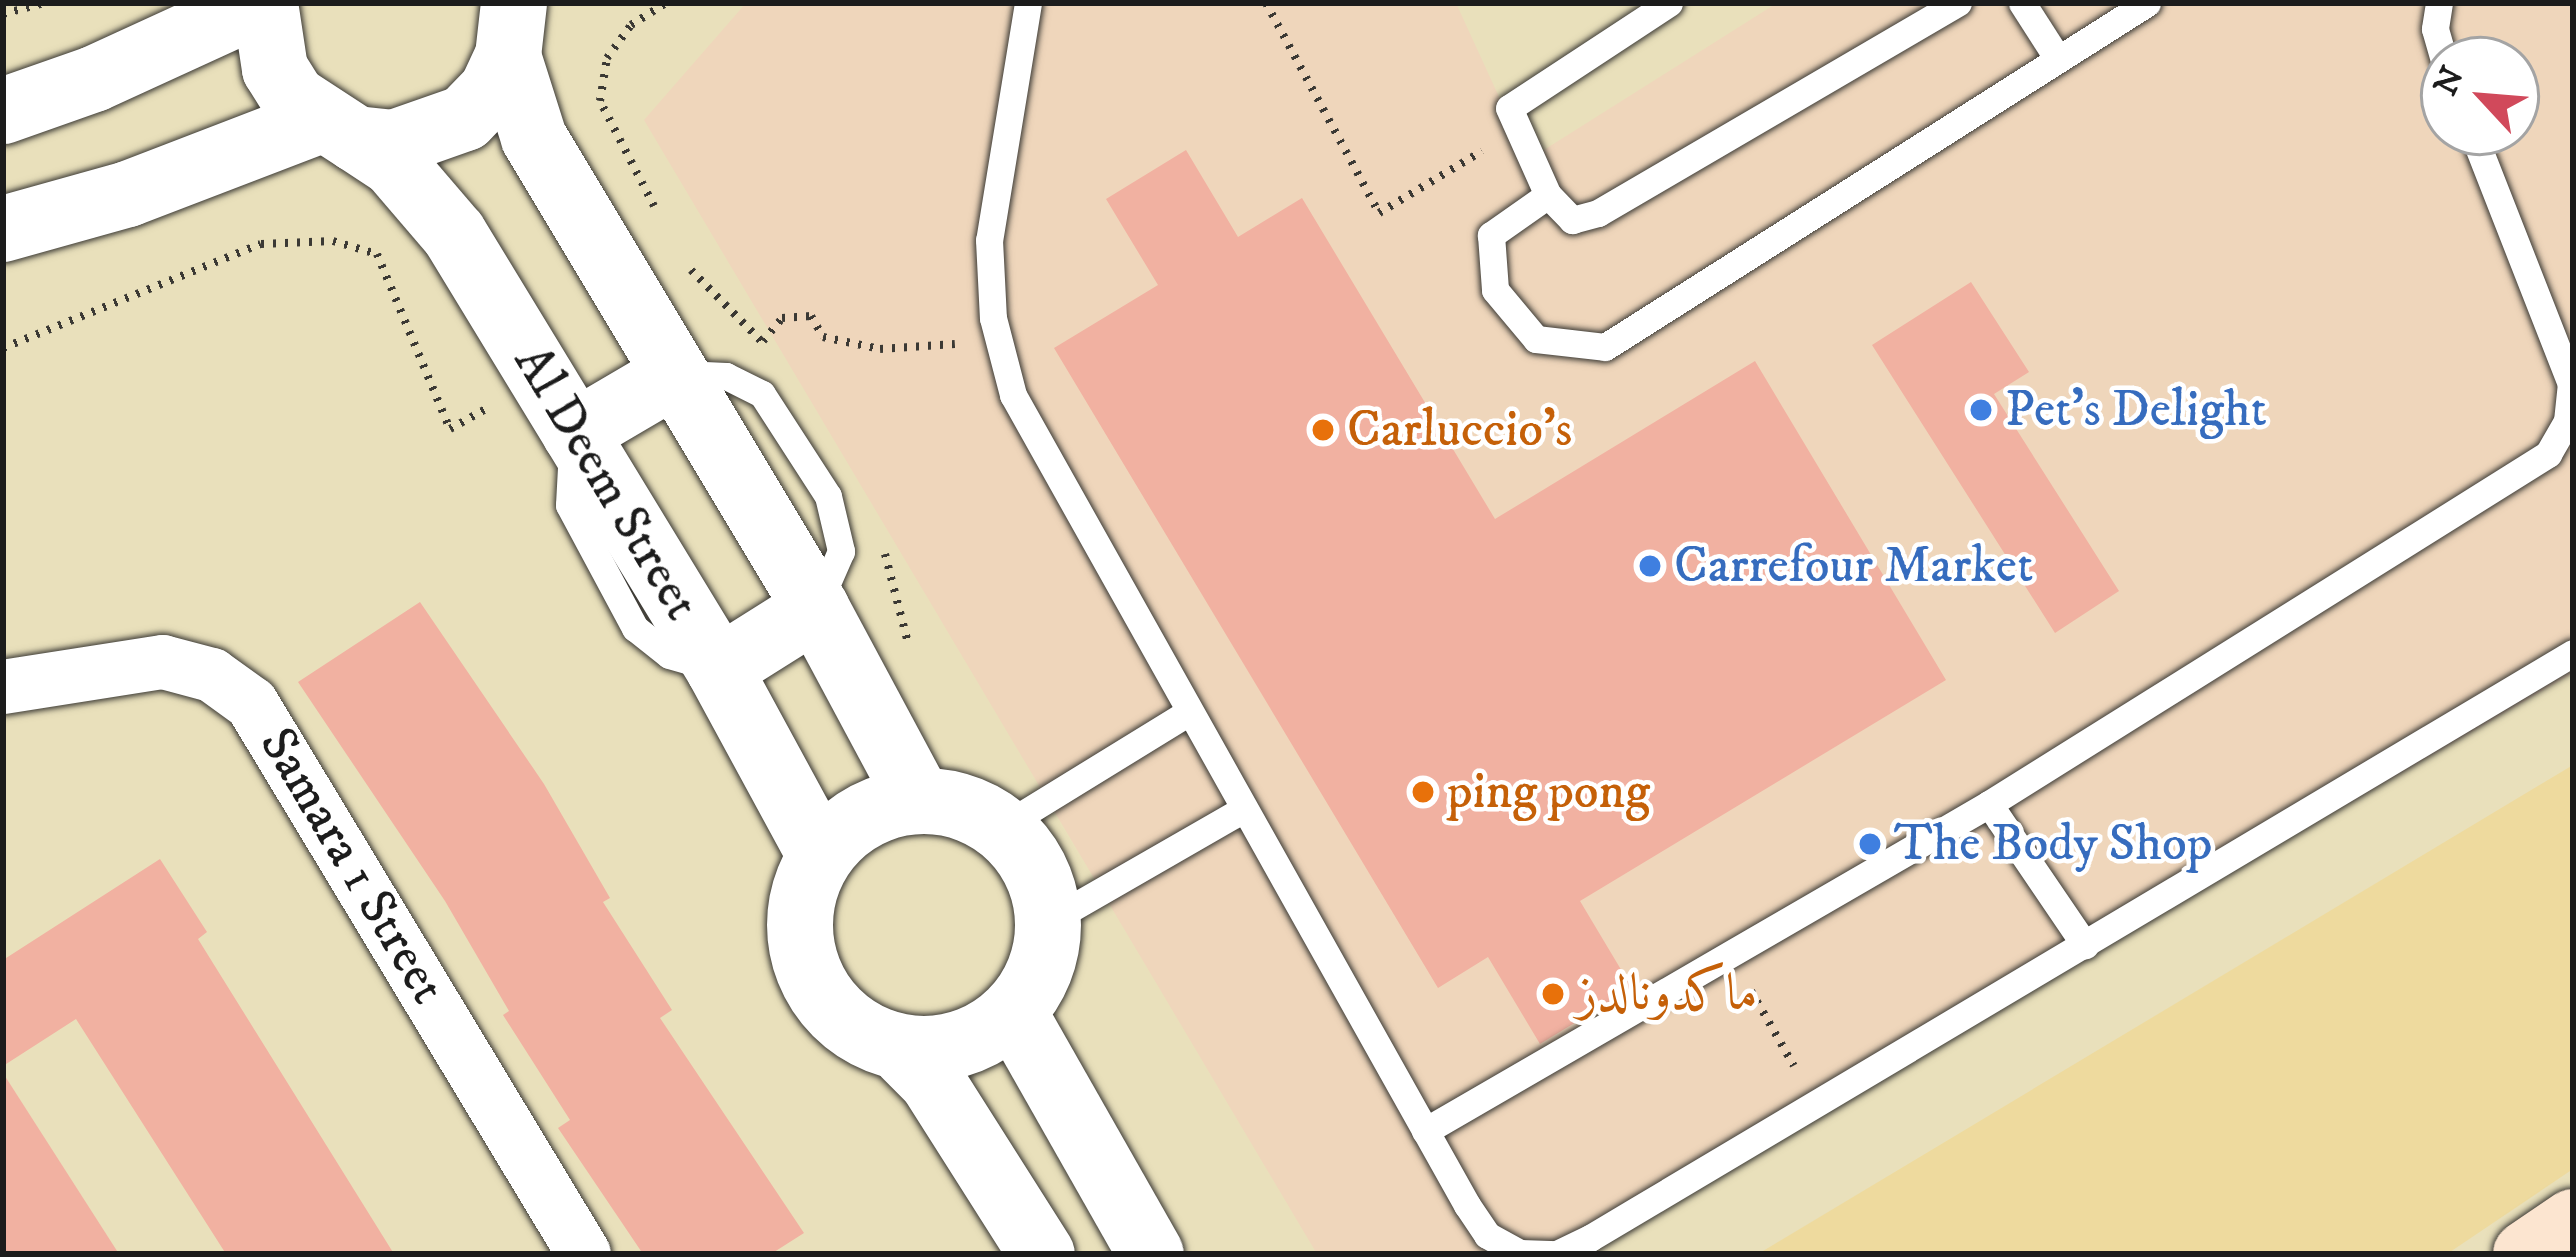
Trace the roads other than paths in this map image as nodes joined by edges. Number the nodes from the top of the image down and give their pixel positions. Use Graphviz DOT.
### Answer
graph roads {
  1 [pos="263,3"];
  2 [pos="1028,3"];
  3 [pos="1670,3"];
  4 [pos="1958,3"];
  5 [pos="2022,3"];
  6 [pos="2147,3"];
  7 [pos="2439,3"];
  8 [pos="511,29"];
  9 [pos="2437,36"];
  10 [pos="2056,56"];
  11 [pos="3,111"];
  12 [pos="337,130"];
  13 [pos="2481,156"];
  14 [pos="1548,195"];
  15 [pos="3,229"];
  16 [pos="690,374"];
  17 [pos="573,445"];
  18 [pos="758,452"];
  19 [pos="808,531"];
  20 [pos="824,589"];
  21 [pos="2573,653"];
  22 [pos="704,665"];
  23 [pos="3,686"];
  24 [pos="1189,712"];
  25 [pos="919,800"];
  26 [pos="1989,804"];
  27 [pos="1244,809"];
  28 [pos="1002,827"];
  29 [pos="820,855"];
  30 [pos="1049,921"];
  31 [pos="2085,945"];
  32 [pos="1014,1013"];
  33 [pos="905,1054"];
  34 [pos="1425,1131"];
  35 [pos="2573,1222"];
  36 [pos="584,1254"];
  37 [pos="1042,1254"];
  38 [pos="1151,1254"];
  39 [pos="2526,1254"];
  1 -- 11 [label="street"];
  1 -- 12 [label="street, Al Deem Street"];
  2 -- 24 [label="lane"];
  3 -- 14 [label="lane"];
  4 -- 14 [label="lane"];
  5 -- 10 [label="lane"];
  6 -- 10 [label="lane"];
  7 -- 9 [label="lane"];
  8 -- 12 [label="street"];
  8 -- 16 [label="street"];
  10 -- 14 [label="lane"];
  12 -- 15 [label="street"];
  12 -- 17 [label="street, Al Deem Street"];
  13 -- 26 [label="lane"];
  16 -- 17 [label="street"];
  16 -- 18 [label="lane"];
  16 -- 20 [label="street"];
  17 -- 22 [label="street, Al Deem Street"];
  19 -- 20 [label="lane"];
  20 -- 22 [label="street"];
  20 -- 25 [label="street"];
  21 -- 31 [label="lane"];
  22 -- 29 [label="street, Al Deem Street"];
  23 -- 36 [label="street, Samara 1 Street"];
  24 -- 27 [label="lane"];
  24 -- 28 [label="lane"];
  25 -- 28 [label="street"];
  25 -- 29 [label="street"];
  26 -- 31 [label="lane"];
  26 -- 34 [label="lane"];
  27 -- 30 [label="lane"];
  27 -- 34 [label="lane"];
  28 -- 30 [label="street"];
  29 -- 33 [label="street"];
  30 -- 32 [label="street"];
  31 -- 34 [label="lane"];
  32 -- 33 [label="street"];
  32 -- 38 [label="street"];
  33 -- 37 [label="street"];
  35 -- 39 [label="main road"];
}
